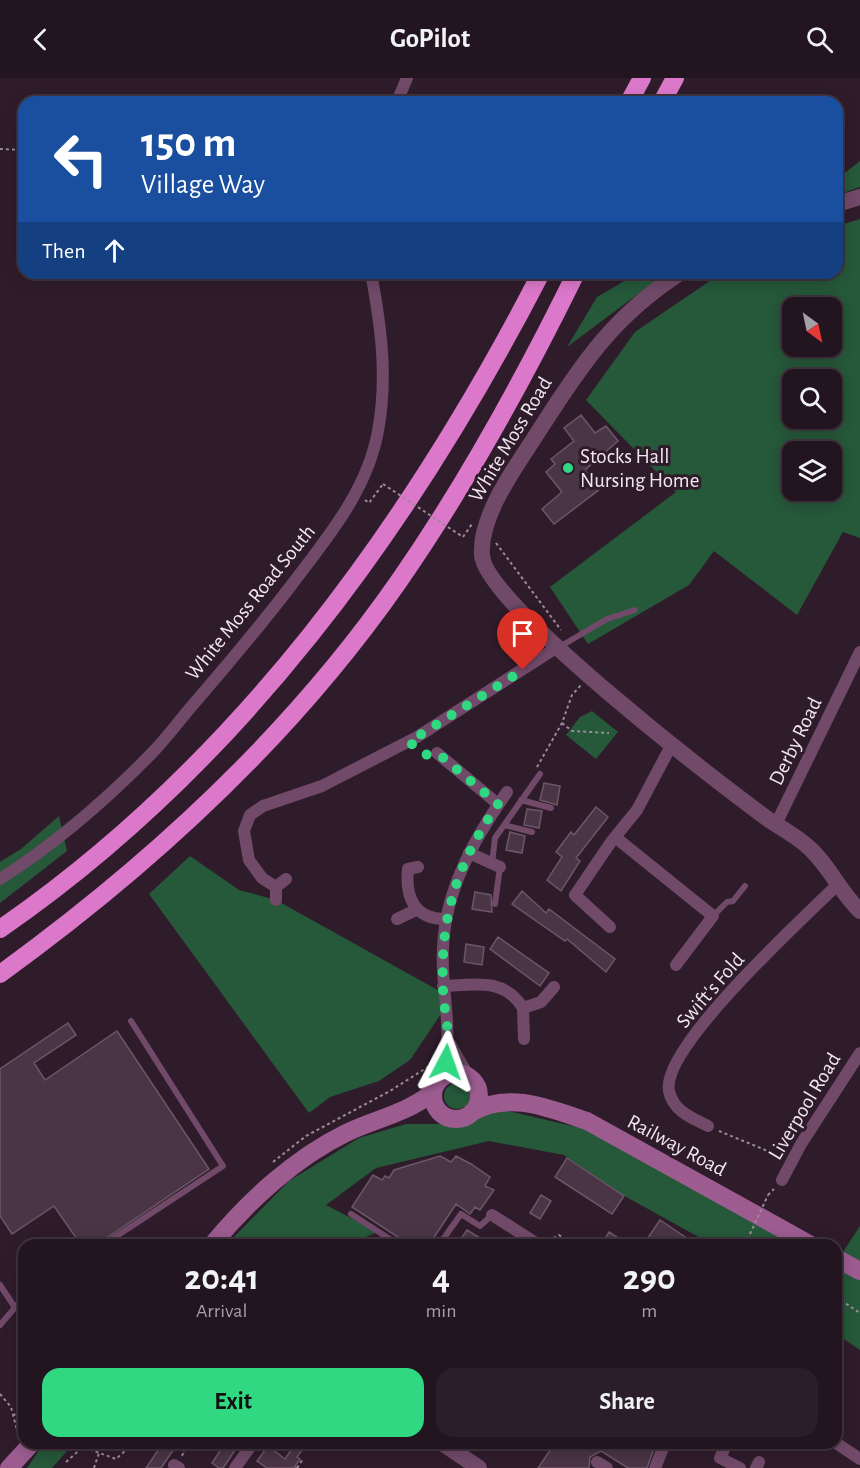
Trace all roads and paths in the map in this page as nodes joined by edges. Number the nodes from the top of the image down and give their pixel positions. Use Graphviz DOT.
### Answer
graph roads {
  1 [pos="406,78"];
  2 [pos="642,78"];
  3 [pos="675,78"];
  4 [pos="399,96"];
  5 [pos="632,96"];
  6 [pos="665,96"];
  7 [pos="0,149"];
  8 [pos="18,150"];
  9 [pos="860,197"];
  10 [pos="843,202"];
  11 [pos="372,279"];
  12 [pos="538,279"];
  13 [pos="573,279"];
  14 [pos="672,279"];
  15 [pos="356,494"];
  16 [pos="486,529"];
  17 [pos="464,537"];
  18 [pos="635,610"];
  19 [pos="563,645"];
  20 [pos="860,652"];
  21 [pos="593,677"];
  22 [pos="854,678"];
  23 [pos="562,723"];
  24 [pos="609,733"];
  25 [pos="672,744"];
  26 [pos="437,753"];
  27 [pos="536,774"];
  28 [pos="507,792"];
  29 [pos="521,800"];
  30 [pos="498,804"];
  31 [pos="551,808"];
  32 [pos="776,824"];
  33 [pos="504,825"];
  34 [pos="532,832"];
  35 [pos="615,837"];
  36 [pos="469,853"];
  37 [pos="496,866"];
  38 [pos="408,867"];
  39 [pos="0,879"];
  40 [pos="286,879"];
  41 [pos="837,885"];
  42 [pos="745,886"];
  43 [pos="276,887"];
  44 [pos="276,900"];
  45 [pos="495,904"];
  46 [pos="416,910"];
  47 [pos="860,911"];
  48 [pos="713,916"];
  49 [pos="397,919"];
  50 [pos="445,919"];
  51 [pos="610,927"];
  52 [pos="0,929"];
  53 [pos="676,965"];
  54 [pos="0,974"];
  55 [pos="443,986"];
  56 [pos="554,987"];
  57 [pos="523,1008"];
  58 [pos="131,1021"];
  59 [pos="524,1039"];
  60 [pos="449,1043"];
  61 [pos="860,1053"];
  62 [pos="472,1080"];
  63 [pos="436,1086"];
  64 [pos="515,1102"];
  65 [pos="472,1113"];
  66 [pos="393,1115"];
  67 [pos="444,1116"];
  68 [pos="708,1126"];
  69 [pos="792,1161"];
  70 [pos="782,1180"];
  71 [pos="768,1195"];
  72 [pos="351,1214"];
  73 [pos="492,1215"];
  74 [pos="112,1239"];
  75 [pos="218,1239"];
  76 [pos="390,1239"];
  77 [pos="443,1239"];
  78 [pos="530,1239"];
  79 [pos="551,1239"];
  80 [pos="565,1239"];
  81 [pos="748,1239"];
  82 [pos="800,1239"];
  83 [pos="842,1261"];
  84 [pos="860,1271"];
  85 [pos="0,1286"];
  86 [pos="842,1301"];
  87 [pos="18,1302"];
  88 [pos="14,1306"];
  89 [pos="860,1313"];
  90 [pos="0,1325"];
  91 [pos="0,1394"];
  92 [pos="18,1412"];
  93 [pos="13,1416"];
  94 [pos="17,1430"];
  95 [pos="842,1447"];
  96 [pos="26,1449"];
  97 [pos="80,1449"];
  98 [pos="88,1449"];
  99 [pos="128,1449"];
  100 [pos="249,1449"];
  101 [pos="451,1449"];
  102 [pos="663,1449"];
  103 [pos="724,1449"];
  104 [pos="99,1453"];
  105 [pos="303,1459"];
  106 [pos="860,1459"];
  107 [pos="66,1462"];
  108 [pos="9,1468"];
  109 [pos="94,1468"];
  110 [pos="235,1468"];
  111 [pos="297,1468"];
  112 [pos="479,1468"];
  113 [pos="655,1468"];
  114 [pos="740,1468"];
  1 -- 4 [label="street"];
  2 -- 5 [label="highway"];
  3 -- 6 [label="highway"];
  7 -- 8 [label="path"];
  9 -- 10 [label="street"];
  11 -- 15 [label="street, White Moss Road South"];
  12 -- 52 [label="highway"];
  13 -- 54 [label="highway"];
  14 -- 16 [label="street, White Moss Road"];
  15 -- 17 [label="path, bridge"];
  15 -- 39 [label="street, White Moss Road South"];
  16 -- 19 [label="path"];
  16 -- 19 [label="street, White Moss Road"];
  18 -- 19 [label="lane"];
  19 -- 21 [label="street, White Moss Road"];
  19 -- 43 [label="street"];
  20 -- 22 [label="street, Derby Road"];
  21 -- 23 [label="path"];
  21 -- 25 [label="street, White Moss Road"];
  22 -- 32 [label="street, Derby Road"];
  23 -- 24 [label="path"];
  23 -- 27 [label="path"];
  25 -- 32 [label="street, White Moss Road"];
  25 -- 35 [label="street"];
  26 -- 30 [label="street"];
  27 -- 29 [label="lane"];
  28 -- 30 [label="street"];
  29 -- 31 [label="lane"];
  29 -- 33 [label="lane"];
  30 -- 36 [label="street"];
  32 -- 41 [label="street, White Moss Road"];
  33 -- 34 [label="lane"];
  33 -- 37 [label="lane"];
  35 -- 48 [label="street"];
  35 -- 51 [label="street"];
  36 -- 37 [label="street"];
  36 -- 50 [label="street"];
  37 -- 45 [label="lane"];
  38 -- 46 [label="street"];
  40 -- 43 [label="street"];
  41 -- 47 [label="street, White Moss Road"];
  41 -- 68 [label="street, Swift's Fold"];
  42 -- 48 [label="lane"];
  43 -- 44 [label="street"];
  46 -- 49 [label="street"];
  46 -- 50 [label="street"];
  48 -- 53 [label="street"];
  50 -- 55 [label="street"];
  55 -- 57 [label="street"];
  55 -- 60 [label="street"];
  56 -- 57 [label="street"];
  57 -- 59 [label="street"];
  58 -- 74 [label="lane"];
  60 -- 62 [label="street"];
  60 -- 63 [label="street"];
  61 -- 69 [label="street, Liverpool Road"];
  62 -- 63 [label="main road"];
  62 -- 64 [label="main road, Railway Road"];
  62 -- 65 [label="main road"];
  63 -- 66 [label="main road"];
  63 -- 67 [label="main road"];
  64 -- 65 [label="main road, Railway Road"];
  64 -- 82 [label="main road, Railway Road"];
  65 -- 67 [label="main road"];
  66 -- 67 [label="main road"];
  66 -- 75 [label="main road"];
  68 -- 69 [label="path"];
  69 -- 70 [label="street, Liverpool Road"];
  71 -- 81 [label="path, bridge"];
  72 -- 76 [label="lane"];
  73 -- 77 [label="lane"];
  73 -- 78 [label="street"];
  79 -- 80 [label="path"];
  83 -- 84 [label="main road"];
  85 -- 88 [label="lane"];
  86 -- 89 [label="path"];
  87 -- 88 [label="lane"];
  88 -- 90 [label="lane"];
  91 -- 93 [label="path"];
  92 -- 93 [label="path"];
  93 -- 94 [label="path"];
  95 -- 106 [label="street"];
  96 -- 108 [label="main road"];
  97 -- 107 [label="path"];
  98 -- 104 [label="path"];
  99 -- 104 [label="path"];
  100 -- 110 [label="street"];
  101 -- 112 [label="street"];
  102 -- 113 [label="street"];
  103 -- 114 [label="street"];
  104 -- 109 [label="path"];
  105 -- 111 [label="path"];
}
